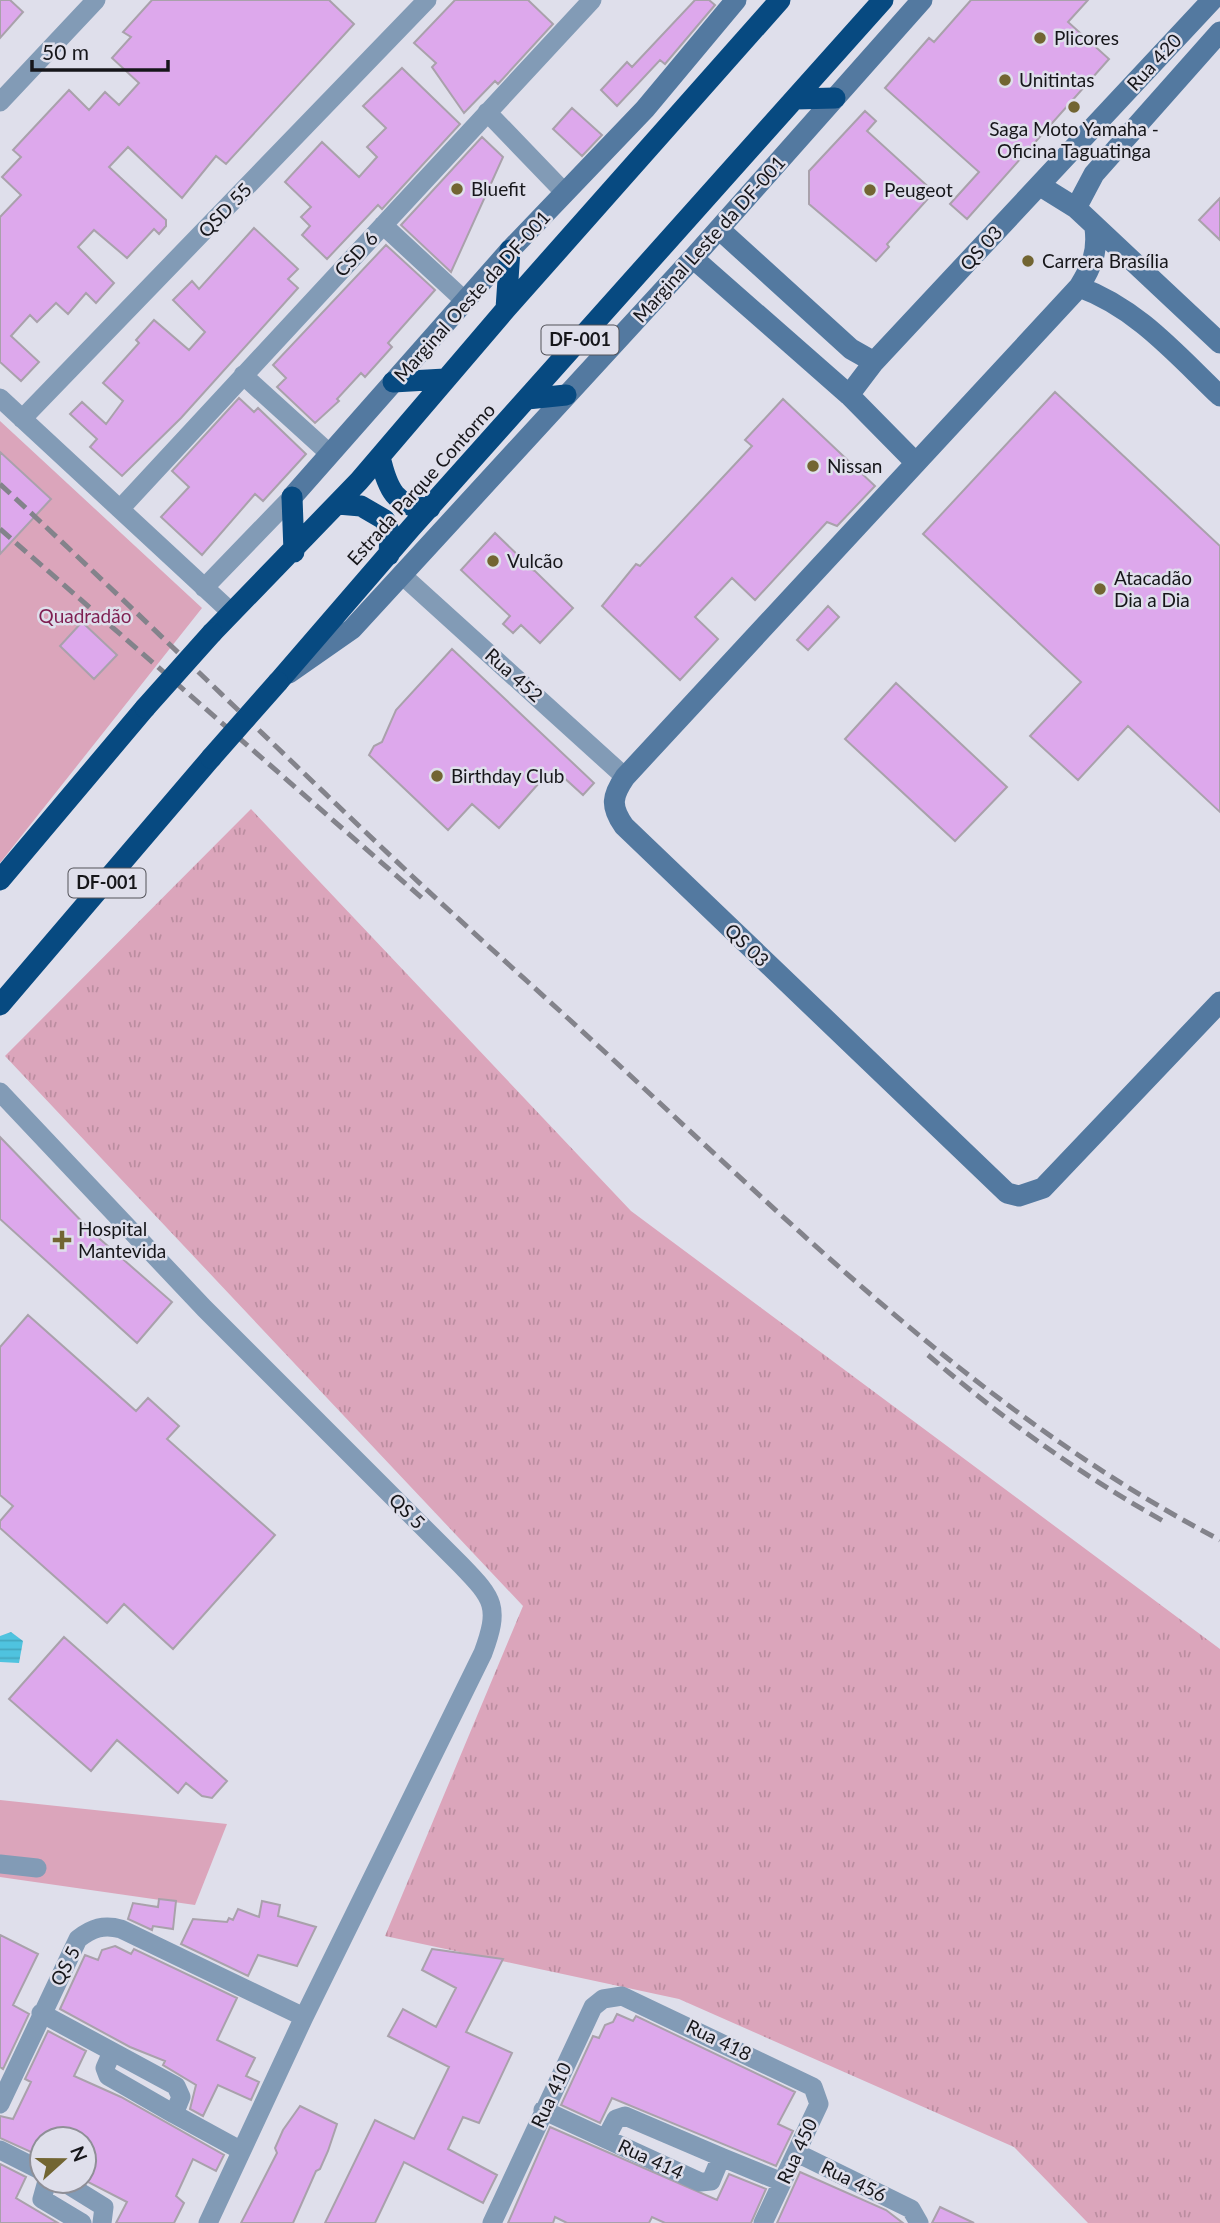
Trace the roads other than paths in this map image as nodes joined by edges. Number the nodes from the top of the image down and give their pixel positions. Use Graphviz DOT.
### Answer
graph roads {
  1 [pos="96,0"];
  2 [pos="427,0"];
  3 [pos="592,0"];
  4 [pos="736,0"];
  5 [pos="780,0"];
  6 [pos="883,0"];
  7 [pos="922,0"];
  8 [pos="1212,0"];
  9 [pos="1220,32"];
  10 [pos="835,98"];
  11 [pos="796,99"];
  12 [pos="0,102"];
  13 [pos="487,112"];
  14 [pos="1039,185"];
  15 [pos="565,193"];
  16 [pos="1076,208"];
  17 [pos="383,225"];
  18 [pos="1095,228"];
  19 [pos="719,229"];
  20 [pos="510,250"];
  21 [pos="692,258"];
  22 [pos="1079,287"];
  23 [pos="791,296"];
  24 [pos="465,301"];
  25 [pos="506,309"];
  26 [pos="766,322"];
  27 [pos="1220,343"];
  28 [pos="874,362"];
  29 [pos="243,376"];
  30 [pos="445,379"];
  31 [pos="393,382"];
  32 [pos="566,395"];
  33 [pos="849,395"];
  34 [pos="1220,396"];
  35 [pos="0,398"];
  36 [pos="527,399"];
  37 [pos="22,419"];
  38 [pos="330,454"];
  39 [pos="380,457"];
  40 [pos="916,463"];
  41 [pos="292,497"];
  42 [pos="338,504"];
  43 [pos="430,508"];
  44 [pos="120,509"];
  45 [pos="294,552"];
  46 [pos="388,555"];
  47 [pos="402,575"];
  48 [pos="204,588"];
  49 [pos="232,613"];
  50 [pos="280,680"];
  51 [pos="625,776"];
  52 [pos="0,880"];
  53 [pos="1220,1002"];
  54 [pos="0,1005"];
  55 [pos="0,1093"];
  56 [pos="0,1864"];
  57 [pos="37,1868"];
  58 [pos="632,1998"];
  59 [pos="41,2013"];
  60 [pos="304,2017"];
  61 [pos="9,2064"];
  62 [pos="806,2081"];
  63 [pos="0,2104"];
  64 [pos="543,2110"];
  65 [pos="606,2138"];
  66 [pos="0,2150"];
  67 [pos="240,2150"];
  68 [pos="797,2153"];
  69 [pos="721,2157"];
  70 [pos="28,2164"];
  71 [pos="782,2182"];
  72 [pos="43,2195"];
  73 [pos="85,2195"];
  74 [pos="915,2216"];
  75 [pos="82,2223"];
  76 [pos="102,2223"];
  77 [pos="208,2223"];
  78 [pos="492,2223"];
  79 [pos="763,2223"];
  1 -- 12 [label="street"];
  2 -- 37 [label="street, QSD 55"];
  3 -- 13 [label="street, CSD 6"];
  4 -- 15 [label="main road, Marginal Oeste da DF-001"];
  5 -- 25 [label="highway"];
  6 -- 11 [label="highway, Estrada Parque Contorno / DF-001"];
  7 -- 10 [label="main road, Marginal Leste da DF-001"];
  8 -- 14 [label="main road, Rua 420"];
  9 -- 16 [label="main road, Rua 420"];
  10 -- 11 [label="highway"];
  10 -- 19 [label="main road, Marginal Leste da DF-001"];
  11 -- 36 [label="highway, Estrada Parque Contorno / DF-001"];
  13 -- 15 [label="street"];
  13 -- 17 [label="street, CSD 6"];
  14 -- 16 [label="main road"];
  14 -- 28 [label="main road, QS 03"];
  15 -- 20 [label="main road, Marginal Oeste da DF-001"];
  16 -- 18 [label="main road"];
  17 -- 24 [label="street"];
  17 -- 29 [label="street, CSD 6"];
  18 -- 22 [label="main road, QS 03"];
  18 -- 27 [label="main road"];
  19 -- 21 [label="main road, Marginal Leste da DF-001"];
  19 -- 23 [label="main road"];
  20 -- 24 [label="main road, Marginal Oeste da DF-001"];
  20 -- 25 [label="highway"];
  21 -- 26 [label="main road"];
  21 -- 32 [label="main road, Marginal Leste da DF-001"];
  22 -- 34 [label="main road"];
  22 -- 40 [label="main road, QS 03"];
  23 -- 26 [label="main road"];
  23 -- 28 [label="main road"];
  24 -- 31 [label="main road, Marginal Oeste da DF-001"];
  25 -- 30 [label="highway"];
  26 -- 33 [label="main road"];
  28 -- 33 [label="main road, QS 03"];
  29 -- 38 [label="street"];
  29 -- 44 [label="street, CSD 6"];
  30 -- 31 [label="highway"];
  30 -- 39 [label="highway"];
  31 -- 38 [label="main road, Marginal Oeste da DF-001"];
  32 -- 36 [label="highway"];
  32 -- 47 [label="main road, Marginal Leste da DF-001"];
  33 -- 40 [label="main road"];
  35 -- 37 [label="street"];
  36 -- 43 [label="highway, Estrada Parque Contorno / DF-001"];
  37 -- 44 [label="street"];
  38 -- 41 [label="main road, Marginal Oeste da DF-001"];
  39 -- 42 [label="highway"];
  39 -- 43 [label="highway"];
  40 -- 51 [label="main road, QS 03"];
  41 -- 45 [label="highway"];
  41 -- 48 [label="street, Marginal Oeste da DF-001"];
  42 -- 45 [label="highway"];
  42 -- 46 [label="highway"];
  43 -- 46 [label="highway, Estrada Parque Contorno / DF-001"];
  44 -- 48 [label="street"];
  45 -- 49 [label="highway"];
  46 -- 50 [label="highway, Estrada Parque Contorno / DF-001"];
  47 -- 50 [label="main road, Marginal Leste da DF-001"];
  47 -- 51 [label="street, Rua 452"];
  48 -- 49 [label="street"];
  49 -- 52 [label="highway, bridge"];
  50 -- 54 [label="highway, Estrada Parque Contorno / DF-001, bridge"];
  51 -- 53 [label="main road, QS 03"];
  55 -- 60 [label="street, QS 5"];
  56 -- 57 [label="street"];
  58 -- 62 [label="street, Rua 418"];
  58 -- 64 [label="street, Rua 410"];
  59 -- 60 [label="street, QS 5"];
  59 -- 61 [label="street, QS 5"];
  59 -- 67 [label="street"];
  60 -- 67 [label="street, QS 5"];
  61 -- 63 [label="street, QS 5"];
  62 -- 68 [label="street, Rua 450"];
  64 -- 65 [label="street, Rua 414"];
  64 -- 78 [label="street, Rua 410"];
  65 -- 69 [label="street, Rua 414"];
  65 -- 69 [label="street, Rua 414"];
  66 -- 70 [label="street"];
  67 -- 77 [label="street, QS 5"];
  68 -- 71 [label="street, Rua 450"];
  68 -- 74 [label="street, Rua 456"];
  69 -- 71 [label="street, Rua 414"];
  71 -- 79 [label="street, Rua 450"];
  72 -- 75 [label="street"];
  73 -- 76 [label="street"];
}
